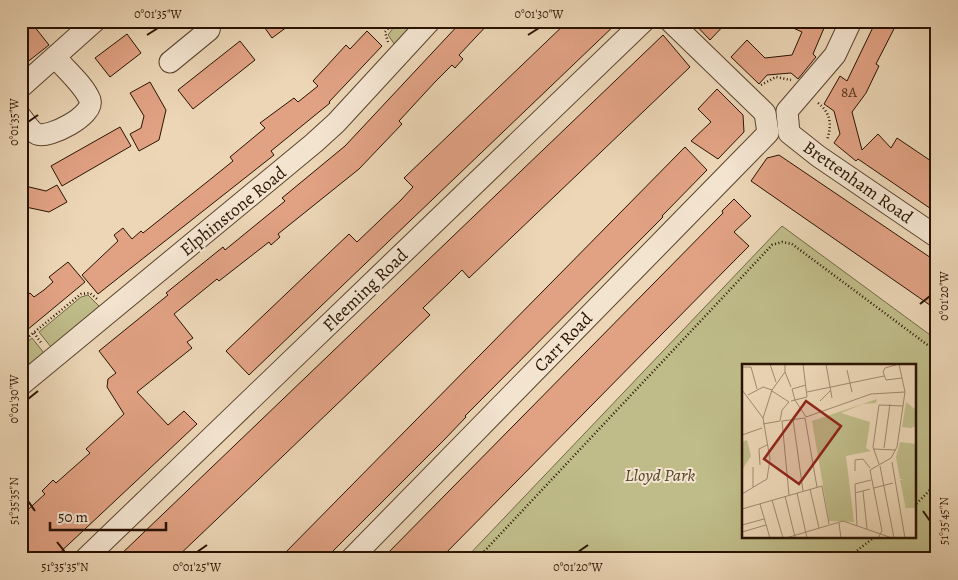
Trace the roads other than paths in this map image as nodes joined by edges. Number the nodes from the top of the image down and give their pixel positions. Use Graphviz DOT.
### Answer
graph roads {
  1 [pos="95,21"];
  2 [pos="211,21"];
  3 [pos="430,21"];
  4 [pos="644,21"];
  5 [pos="852,21"];
  6 [pos="673,22"];
  7 [pos="56,58"];
  8 [pos="170,62"];
  9 [pos="21,87"];
  10 [pos="21,117"];
  11 [pos="937,238"];
  12 [pos="21,385"];
  13 [pos="86,559"];
  14 [pos="351,559"];
  1 -- 7 [label="street"];
  2 -- 8 [label="street"];
  3 -- 12 [label="street, Elphinstone Road"];
  4 -- 13 [label="street, Fleeming Road"];
  5 -- 11 [label="street, Brettenham Road"];
  6 -- 14 [label="street, Carr Road"];
  7 -- 9 [label="street"];
  7 -- 10 [label="street"];
}
